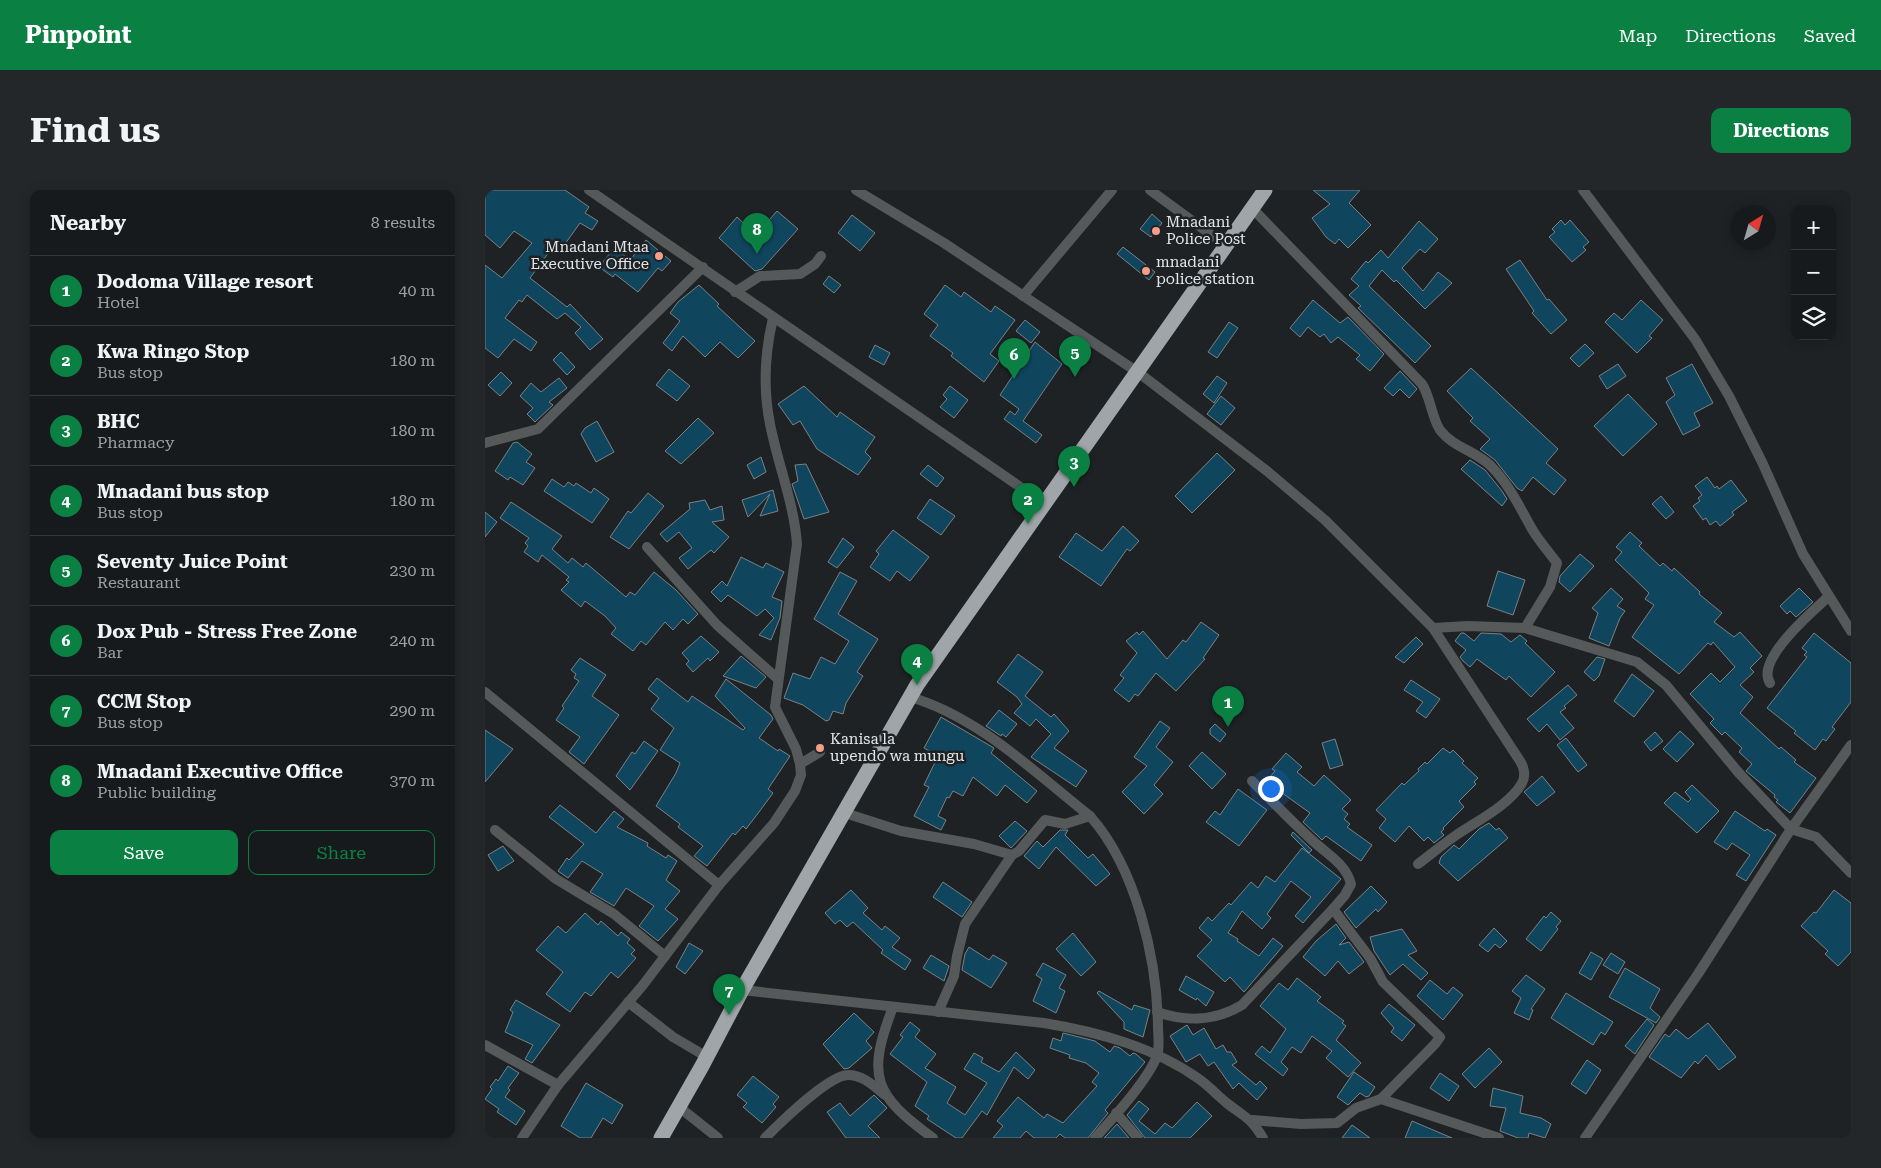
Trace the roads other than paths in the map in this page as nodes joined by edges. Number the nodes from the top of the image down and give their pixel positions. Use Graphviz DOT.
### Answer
graph roads {
  1 [pos="589,190"];
  2 [pos="856,190"];
  3 [pos="1112,190"];
  4 [pos="1150,190"];
  5 [pos="1265,190"];
  6 [pos="1583,190"];
  7 [pos="1252,208"];
  8 [pos="1225,245"];
  9 [pos="821,256"];
  10 [pos="703,267"];
  11 [pos="735,292"];
  12 [pos="1023,296"];
  13 [pos="773,318"];
  14 [pos="1139,373"];
  15 [pos="485,443"];
  16 [pos="1045,504"];
  17 [pos="647,547"];
  18 [pos="1828,597"];
  19 [pos="1433,628"];
  20 [pos="1525,628"];
  21 [pos="1851,631"];
  22 [pos="778,679"];
  23 [pos="1770,683"];
  24 [pos="485,692"];
  25 [pos="910,697"];
  26 [pos="1851,745"];
  27 [pos="820,752"];
  28 [pos="800,764"];
  29 [pos="1252,781"];
  30 [pos="845,813"];
  31 [pos="1090,816"];
  32 [pos="1791,829"];
  33 [pos="495,830"];
  34 [pos="1012,855"];
  35 [pos="1418,864"];
  36 [pos="1851,873"];
  37 [pos="719,885"];
  38 [pos="1333,909"];
  39 [pos="665,956"];
  40 [pos="742,990"];
  41 [pos="628,1002"];
  42 [pos="893,1007"];
  43 [pos="938,1012"];
  44 [pos="1157,1012"];
  45 [pos="485,1045"];
  46 [pos="1158,1055"];
  47 [pos="707,1057"];
  48 [pos="558,1085"];
  49 [pos="885,1096"];
  50 [pos="1381,1099"];
  51 [pos="679,1107"];
  52 [pos="1116,1113"];
  53 [pos="1252,1120"];
  54 [pos="522,1138"];
  55 [pos="661,1138"];
  56 [pos="718,1138"];
  57 [pos="765,1138"];
  58 [pos="933,1138"];
  59 [pos="1095,1138"];
  60 [pos="1138,1138"];
  61 [pos="1263,1138"];
  62 [pos="1499,1138"];
  63 [pos="1585,1138"];
  1 -- 10 [label="street"];
  2 -- 12 [label="street"];
  3 -- 12 [label="street"];
  4 -- 8 [label="street"];
  5 -- 7 [label="highway"];
  6 -- 18 [label="street"];
  7 -- 8 [label="highway"];
  7 -- 20 [label="street"];
  8 -- 14 [label="highway"];
  9 -- 11 [label="street"];
  10 -- 11 [label="street"];
  10 -- 15 [label="street"];
  11 -- 13 [label="street"];
  12 -- 14 [label="street"];
  13 -- 16 [label="street"];
  13 -- 22 [label="street"];
  14 -- 16 [label="highway"];
  14 -- 19 [label="street"];
  16 -- 25 [label="highway"];
  17 -- 22 [label="street"];
  18 -- 21 [label="street"];
  18 -- 23 [label="street"];
  19 -- 20 [label="street"];
  19 -- 35 [label="street"];
  20 -- 32 [label="street"];
  22 -- 28 [label="street"];
  24 -- 37 [label="street"];
  25 -- 30 [label="highway"];
  25 -- 31 [label="street"];
  26 -- 32 [label="street"];
  27 -- 28 [label="street"];
  28 -- 37 [label="street"];
  29 -- 38 [label="street"];
  30 -- 34 [label="street"];
  30 -- 40 [label="highway"];
  31 -- 34 [label="street"];
  31 -- 44 [label="street"];
  32 -- 36 [label="street"];
  32 -- 63 [label="street"];
  33 -- 39 [label="street"];
  34 -- 43 [label="street"];
  37 -- 39 [label="street"];
  38 -- 44 [label="street"];
  38 -- 50 [label="street"];
  39 -- 41 [label="street"];
  40 -- 42 [label="street"];
  40 -- 47 [label="highway"];
  41 -- 47 [label="street"];
  41 -- 48 [label="street"];
  42 -- 43 [label="street"];
  42 -- 49 [label="street"];
  43 -- 46 [label="street"];
  44 -- 46 [label="street"];
  45 -- 48 [label="street"];
  46 -- 52 [label="street"];
  46 -- 53 [label="street"];
  47 -- 51 [label="highway"];
  48 -- 54 [label="street"];
  49 -- 57 [label="street"];
  49 -- 58 [label="street"];
  50 -- 53 [label="street"];
  50 -- 62 [label="street"];
  51 -- 55 [label="highway"];
  51 -- 56 [label="street"];
  52 -- 59 [label="street"];
  52 -- 60 [label="street"];
  53 -- 61 [label="street"];
}
